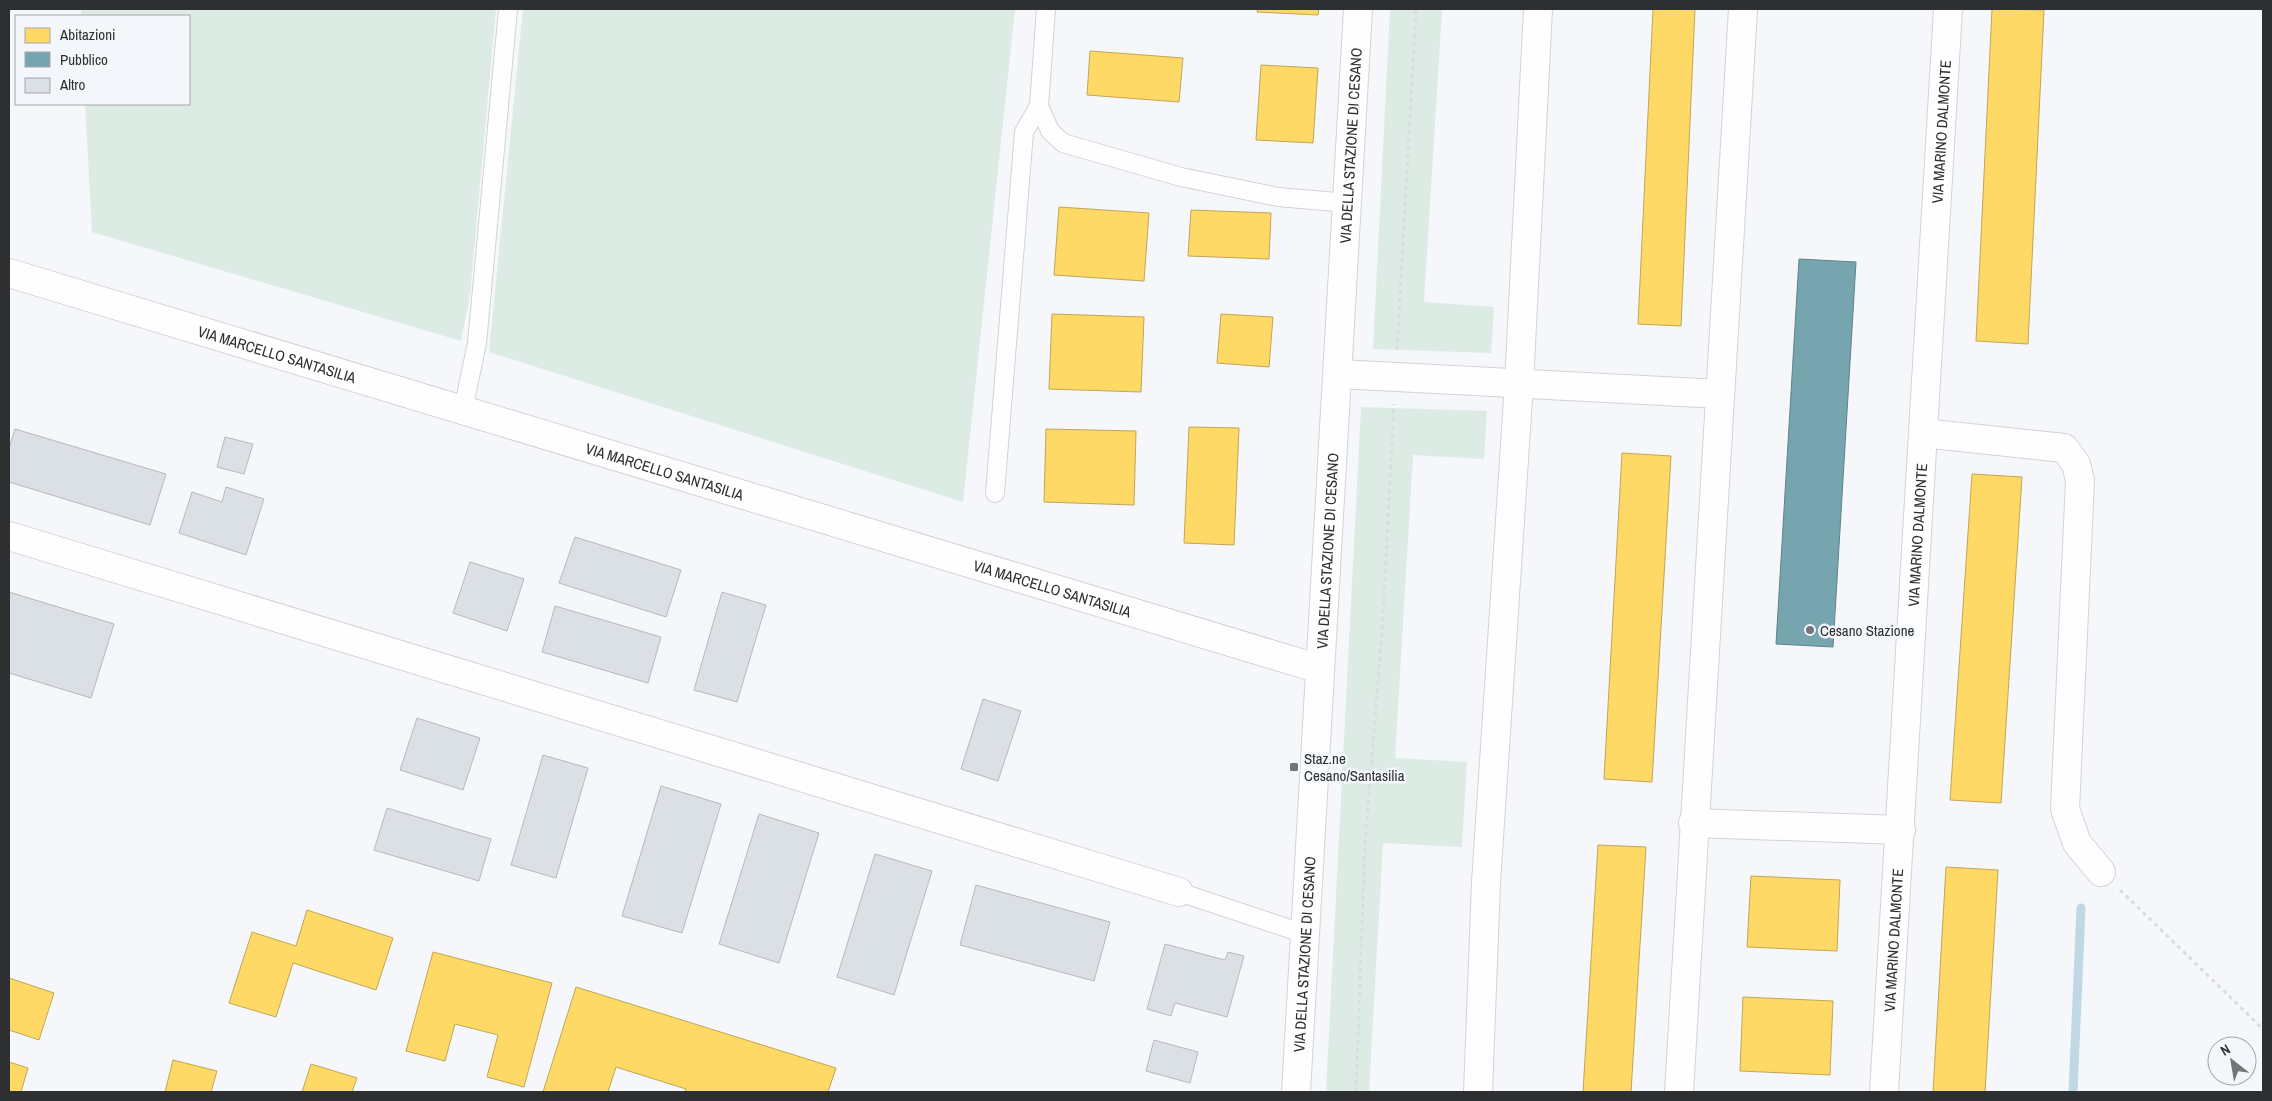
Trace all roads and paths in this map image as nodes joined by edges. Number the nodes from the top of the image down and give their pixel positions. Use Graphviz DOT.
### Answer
graph roads {
  1 [pos="508,9"];
  2 [pos="1046,9"];
  3 [pos="1358,9"];
  4 [pos="1416,9"];
  5 [pos="1538,9"];
  6 [pos="1743,9"];
  7 [pos="1948,9"];
  8 [pos="1039,106"];
  9 [pos="1348,203"];
  10 [pos="9,273"];
  11 [pos="1339,374"];
  12 [pos="1396,377"];
  13 [pos="1519,384"];
  14 [pos="1720,394"];
  15 [pos="463,410"];
  16 [pos="1924,432"];
  17 [pos="995,493"];
  18 [pos="9,536"];
  19 [pos="1320,669"];
  20 [pos="1693,824"];
  21 [pos="1900,830"];
  22 [pos="2101,872"];
  23 [pos="1180,892"];
  24 [pos="1305,934"];
  25 [pos="2263,1029"];
  26 [pos="1296,1092"];
  27 [pos="1356,1092"];
  28 [pos="1478,1092"];
  29 [pos="1679,1092"];
  30 [pos="1884,1092"];
  1 -- 15 [label="lane"];
  2 -- 8 [label="lane"];
  3 -- 9 [label="street, VIA DELLA STAZIONE DI CESANO"];
  4 -- 12 [label="path"];
  5 -- 13 [label="street"];
  6 -- 14 [label="street"];
  7 -- 16 [label="street, VIA MARINO DALMONTE"];
  8 -- 9 [label="lane"];
  8 -- 17 [label="lane"];
  9 -- 11 [label="street, VIA DELLA STAZIONE DI CESANO"];
  10 -- 15 [label="street, VIA MARCELLO SANTASILIA"];
  11 -- 12 [label="street"];
  11 -- 19 [label="street, VIA DELLA STAZIONE DI CESANO"];
  12 -- 13 [label="street"];
  12 -- 27 [label="path"];
  13 -- 14 [label="street"];
  13 -- 28 [label="street"];
  14 -- 20 [label="street"];
  15 -- 19 [label="street, VIA MARCELLO SANTASILIA"];
  16 -- 21 [label="street, VIA MARINO DALMONTE"];
  16 -- 22 [label="street"];
  18 -- 23 [label="street"];
  19 -- 24 [label="street, VIA DELLA STAZIONE DI CESANO"];
  20 -- 21 [label="street"];
  20 -- 29 [label="street"];
  21 -- 30 [label="street, VIA MARINO DALMONTE"];
  22 -- 25 [label="path"];
  23 -- 24 [label="lane"];
  24 -- 26 [label="street, VIA DELLA STAZIONE DI CESANO"];
}
